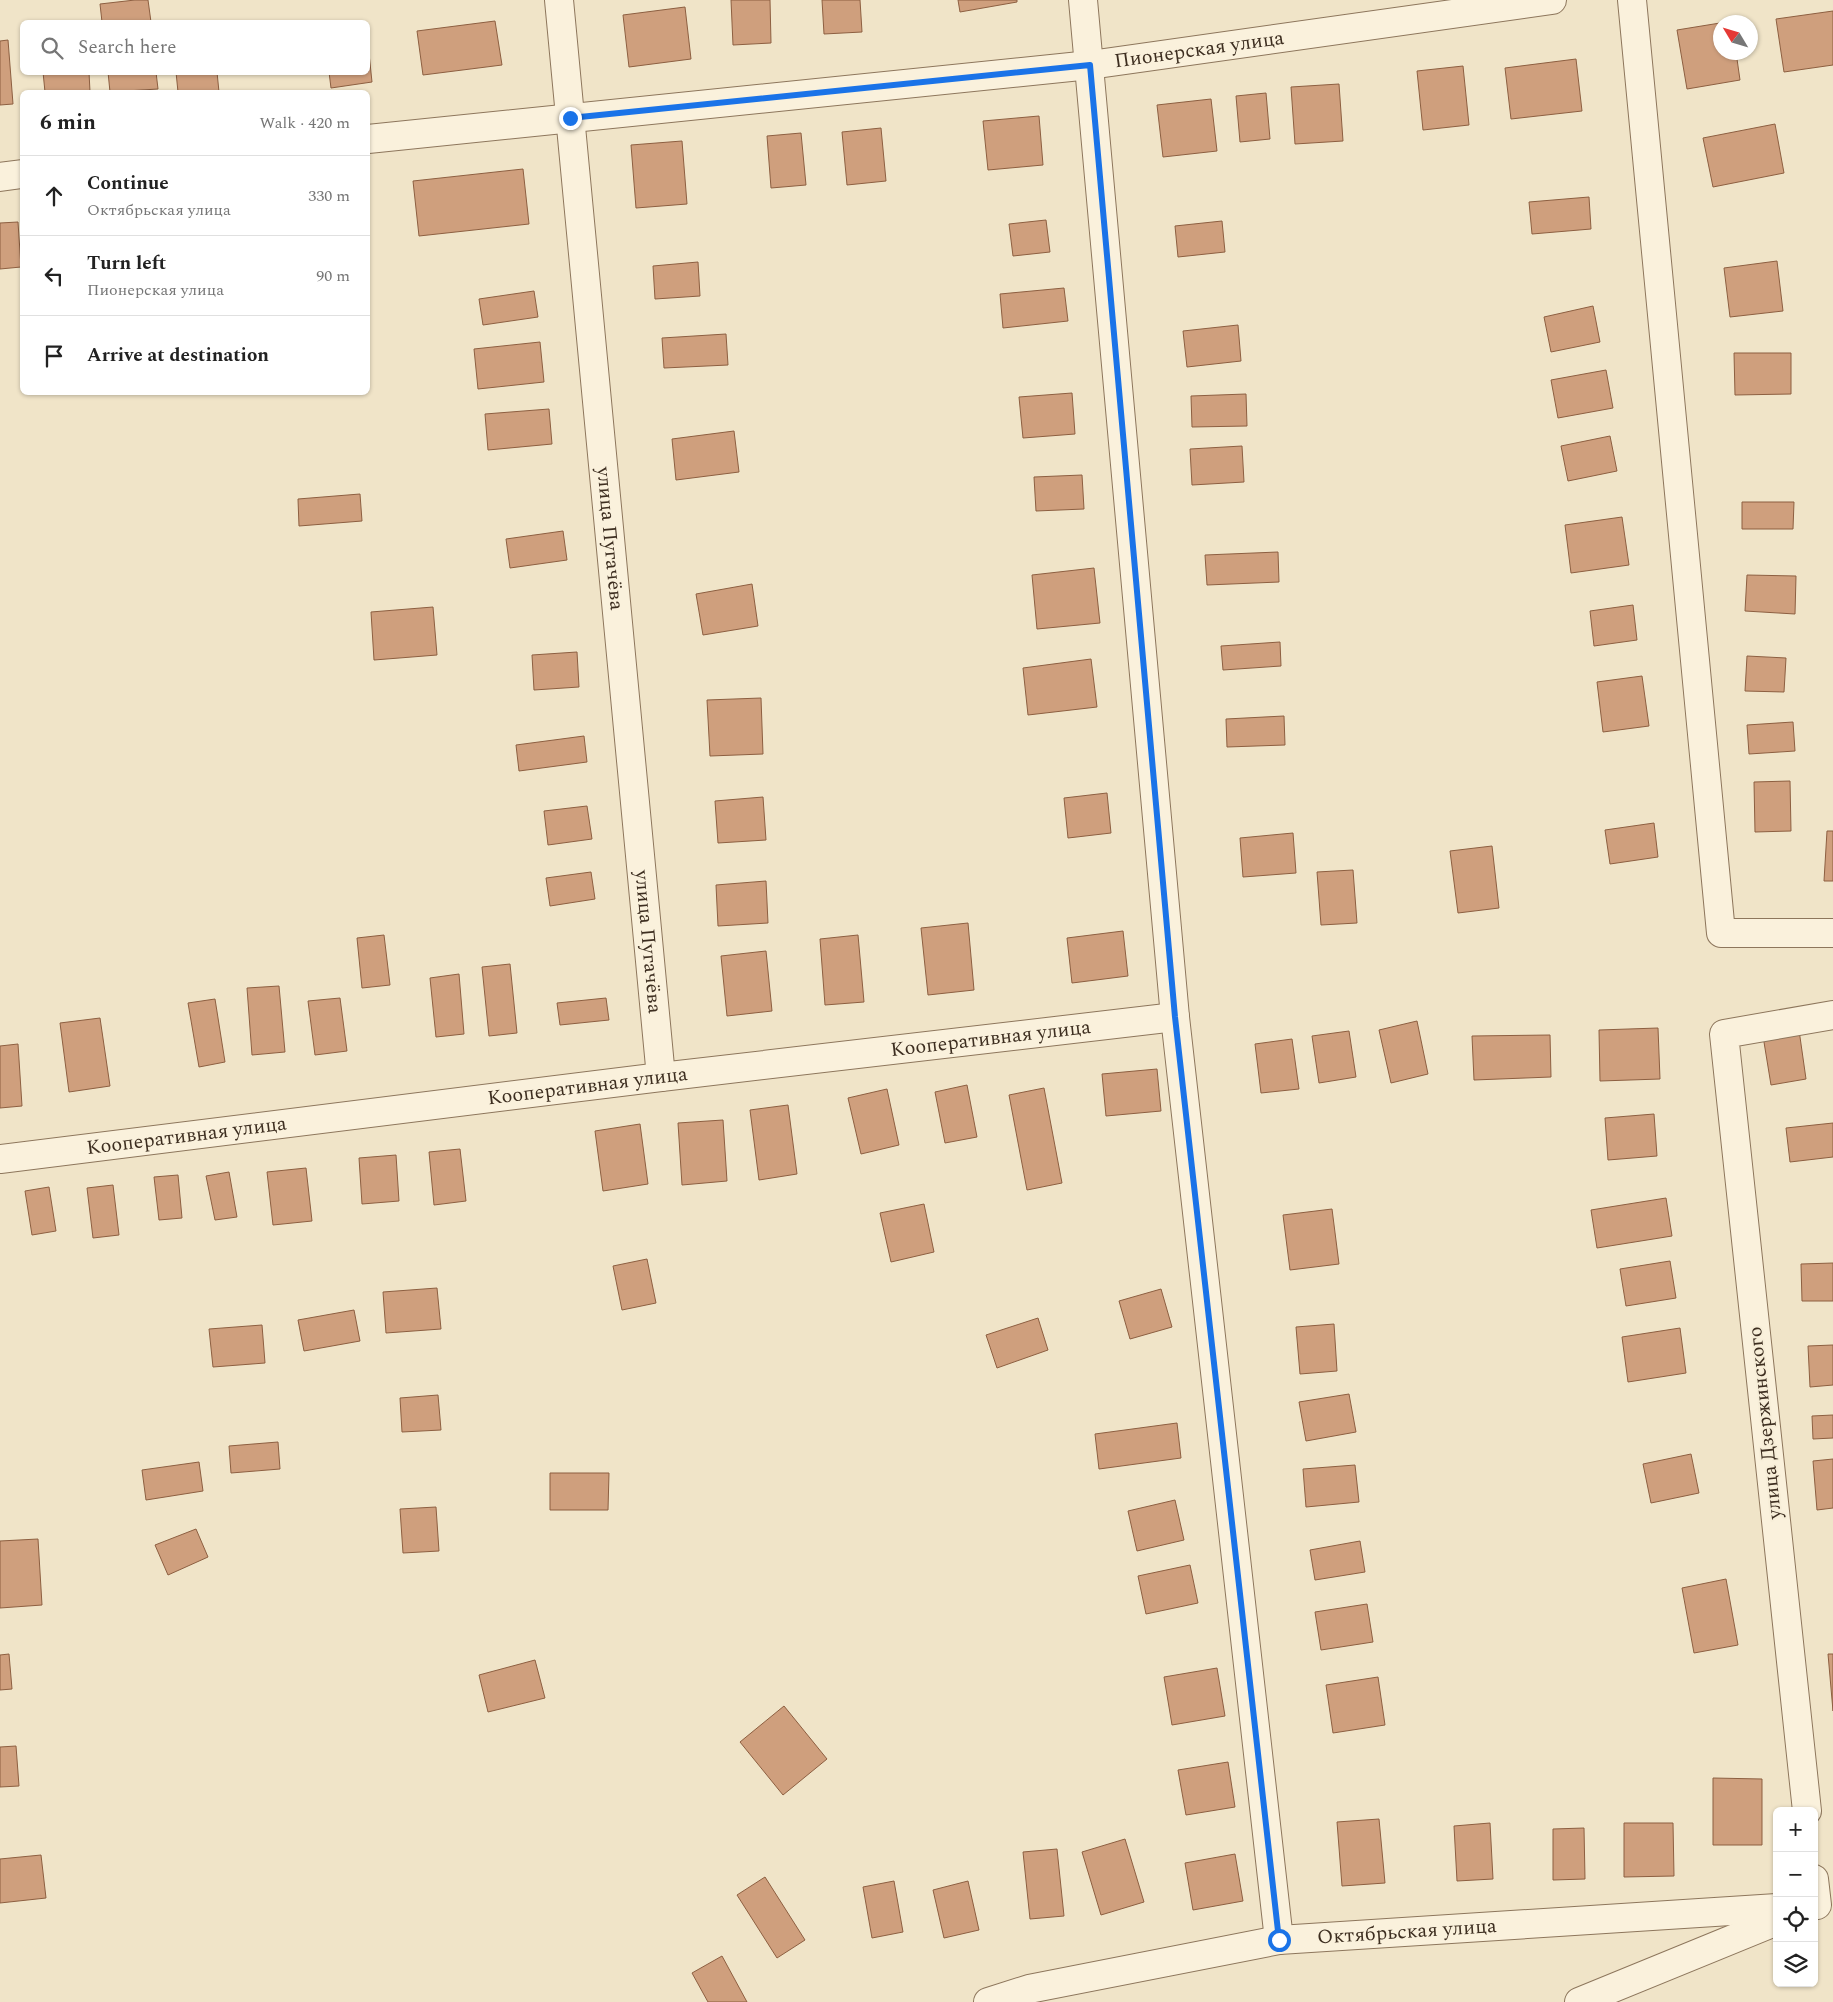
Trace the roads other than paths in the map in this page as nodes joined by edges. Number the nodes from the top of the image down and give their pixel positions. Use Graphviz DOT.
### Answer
graph roads {
  1 [pos="559,0"];
  2 [pos="1083,0"];
  3 [pos="1552,0"];
  4 [pos="1632,0"];
  5 [pos="1090,65"];
  6 [pos="570,118"];
  7 [pos="370,139"];
  8 [pos="20,174"];
  9 [pos="0,177"];
  10 [pos="1833,933"];
  11 [pos="1833,1015"];
  12 [pos="1175,1017"];
  13 [pos="662,1077"];
  14 [pos="0,1159"];
  15 [pos="1807,1807"];
  16 [pos="1773,1908"];
  17 [pos="1773,1923"];
  18 [pos="1279,1940"];
  19 [pos="988,2002"];
  20 [pos="1579,2002"];
  1 -- 6 [label="street, улица Пугачёва"];
  2 -- 5 [label="street"];
  3 -- 5 [label="street, Пионерская улица"];
  4 -- 10 [label="street"];
  5 -- 6 [label="street, Пионерская улица"];
  5 -- 12 [label="street"];
  6 -- 7 [label="street, Пионерская улица"];
  6 -- 13 [label="street, улица Пугачёва"];
  8 -- 9 [label="street"];
  11 -- 15 [label="street, улица Дзержинского"];
  12 -- 13 [label="street, Кооперативная улица"];
  12 -- 18 [label="street"];
  13 -- 14 [label="street, Кооперативная улица"];
  16 -- 18 [label="street, Октябрьская улица"];
  17 -- 20 [label="street"];
  18 -- 19 [label="street, Октябрьская улица"];
}
